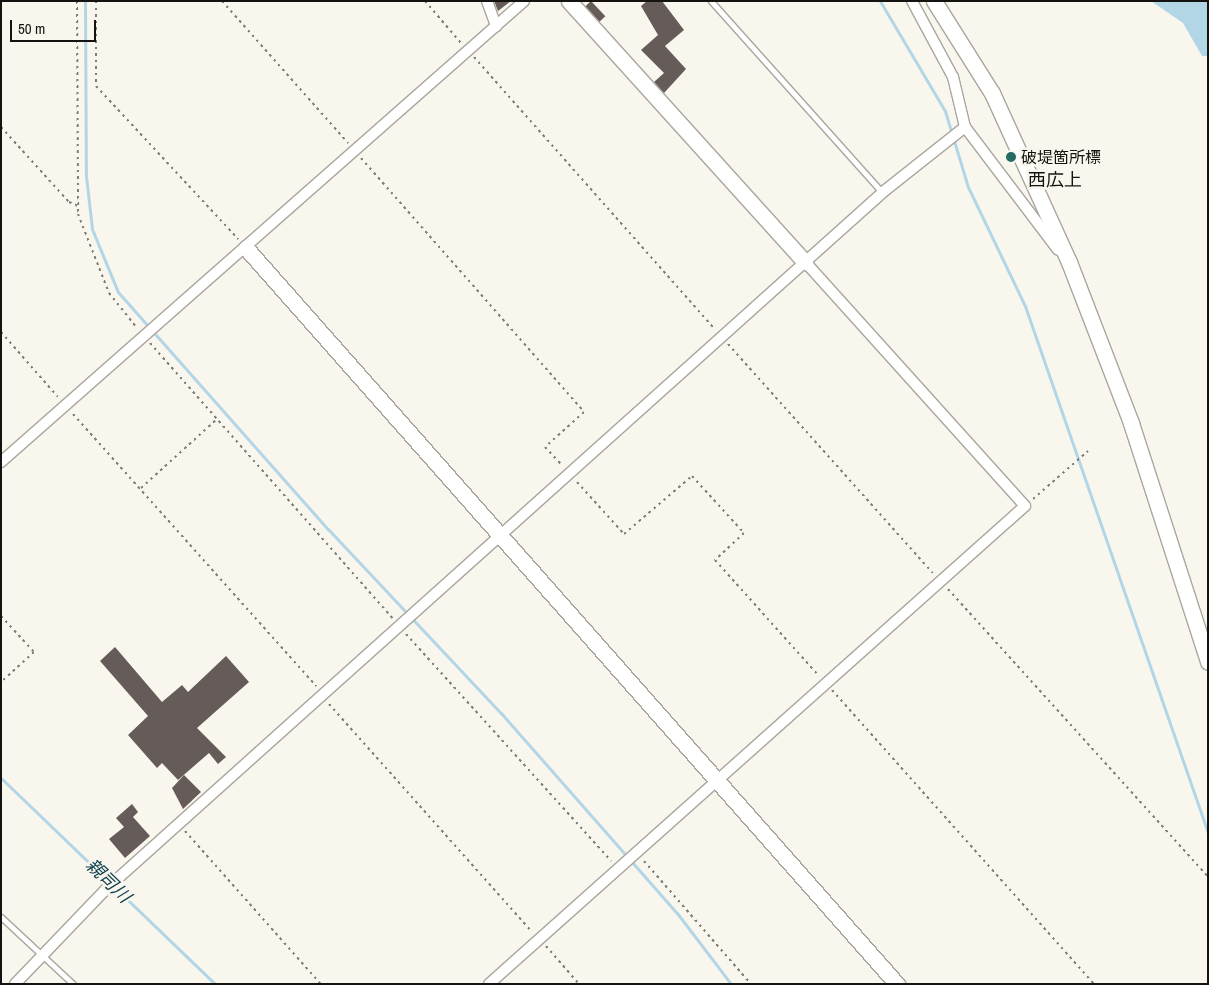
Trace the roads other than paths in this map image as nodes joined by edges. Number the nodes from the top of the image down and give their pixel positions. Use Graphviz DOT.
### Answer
graph roads {
  1 [pos="487,1"];
  2 [pos="524,1"];
  3 [pos="569,1"];
  4 [pos="711,1"];
  5 [pos="912,1"];
  6 [pos="934,1"];
  7 [pos="496,26"];
  8 [pos="965,127"];
  9 [pos="883,192"];
  10 [pos="246,248"];
  11 [pos="804,262"];
  12 [pos="1069,262"];
  13 [pos="1,462"];
  14 [pos="501,537"];
  15 [pos="1208,662"];
  16 [pos="715,781"];
  17 [pos="1,917"];
  18 [pos="42,956"];
  19 [pos="15,984"];
  20 [pos="73,984"];
  21 [pos="489,984"];
  22 [pos="896,984"];
  1 -- 7 [label="street"];
  2 -- 7 [label="street"];
  3 -- 11 [label="street"];
  4 -- 9 [label="lane"];
  5 -- 8 [label="street"];
  6 -- 12 [label="street"];
  7 -- 10 [label="street"];
  8 -- 9 [label="street"];
  8 -- 12 [label="street"];
  9 -- 11 [label="street"];
  10 -- 13 [label="street"];
  10 -- 14 [label="street"];
  11 -- 14 [label="street"];
  11 -- 16 [label="street"];
  12 -- 15 [label="street"];
  14 -- 16 [label="street"];
  14 -- 18 [label="street"];
  16 -- 21 [label="street"];
  16 -- 22 [label="street"];
  17 -- 18 [label="lane"];
  18 -- 19 [label="street"];
  18 -- 20 [label="lane"];
}
